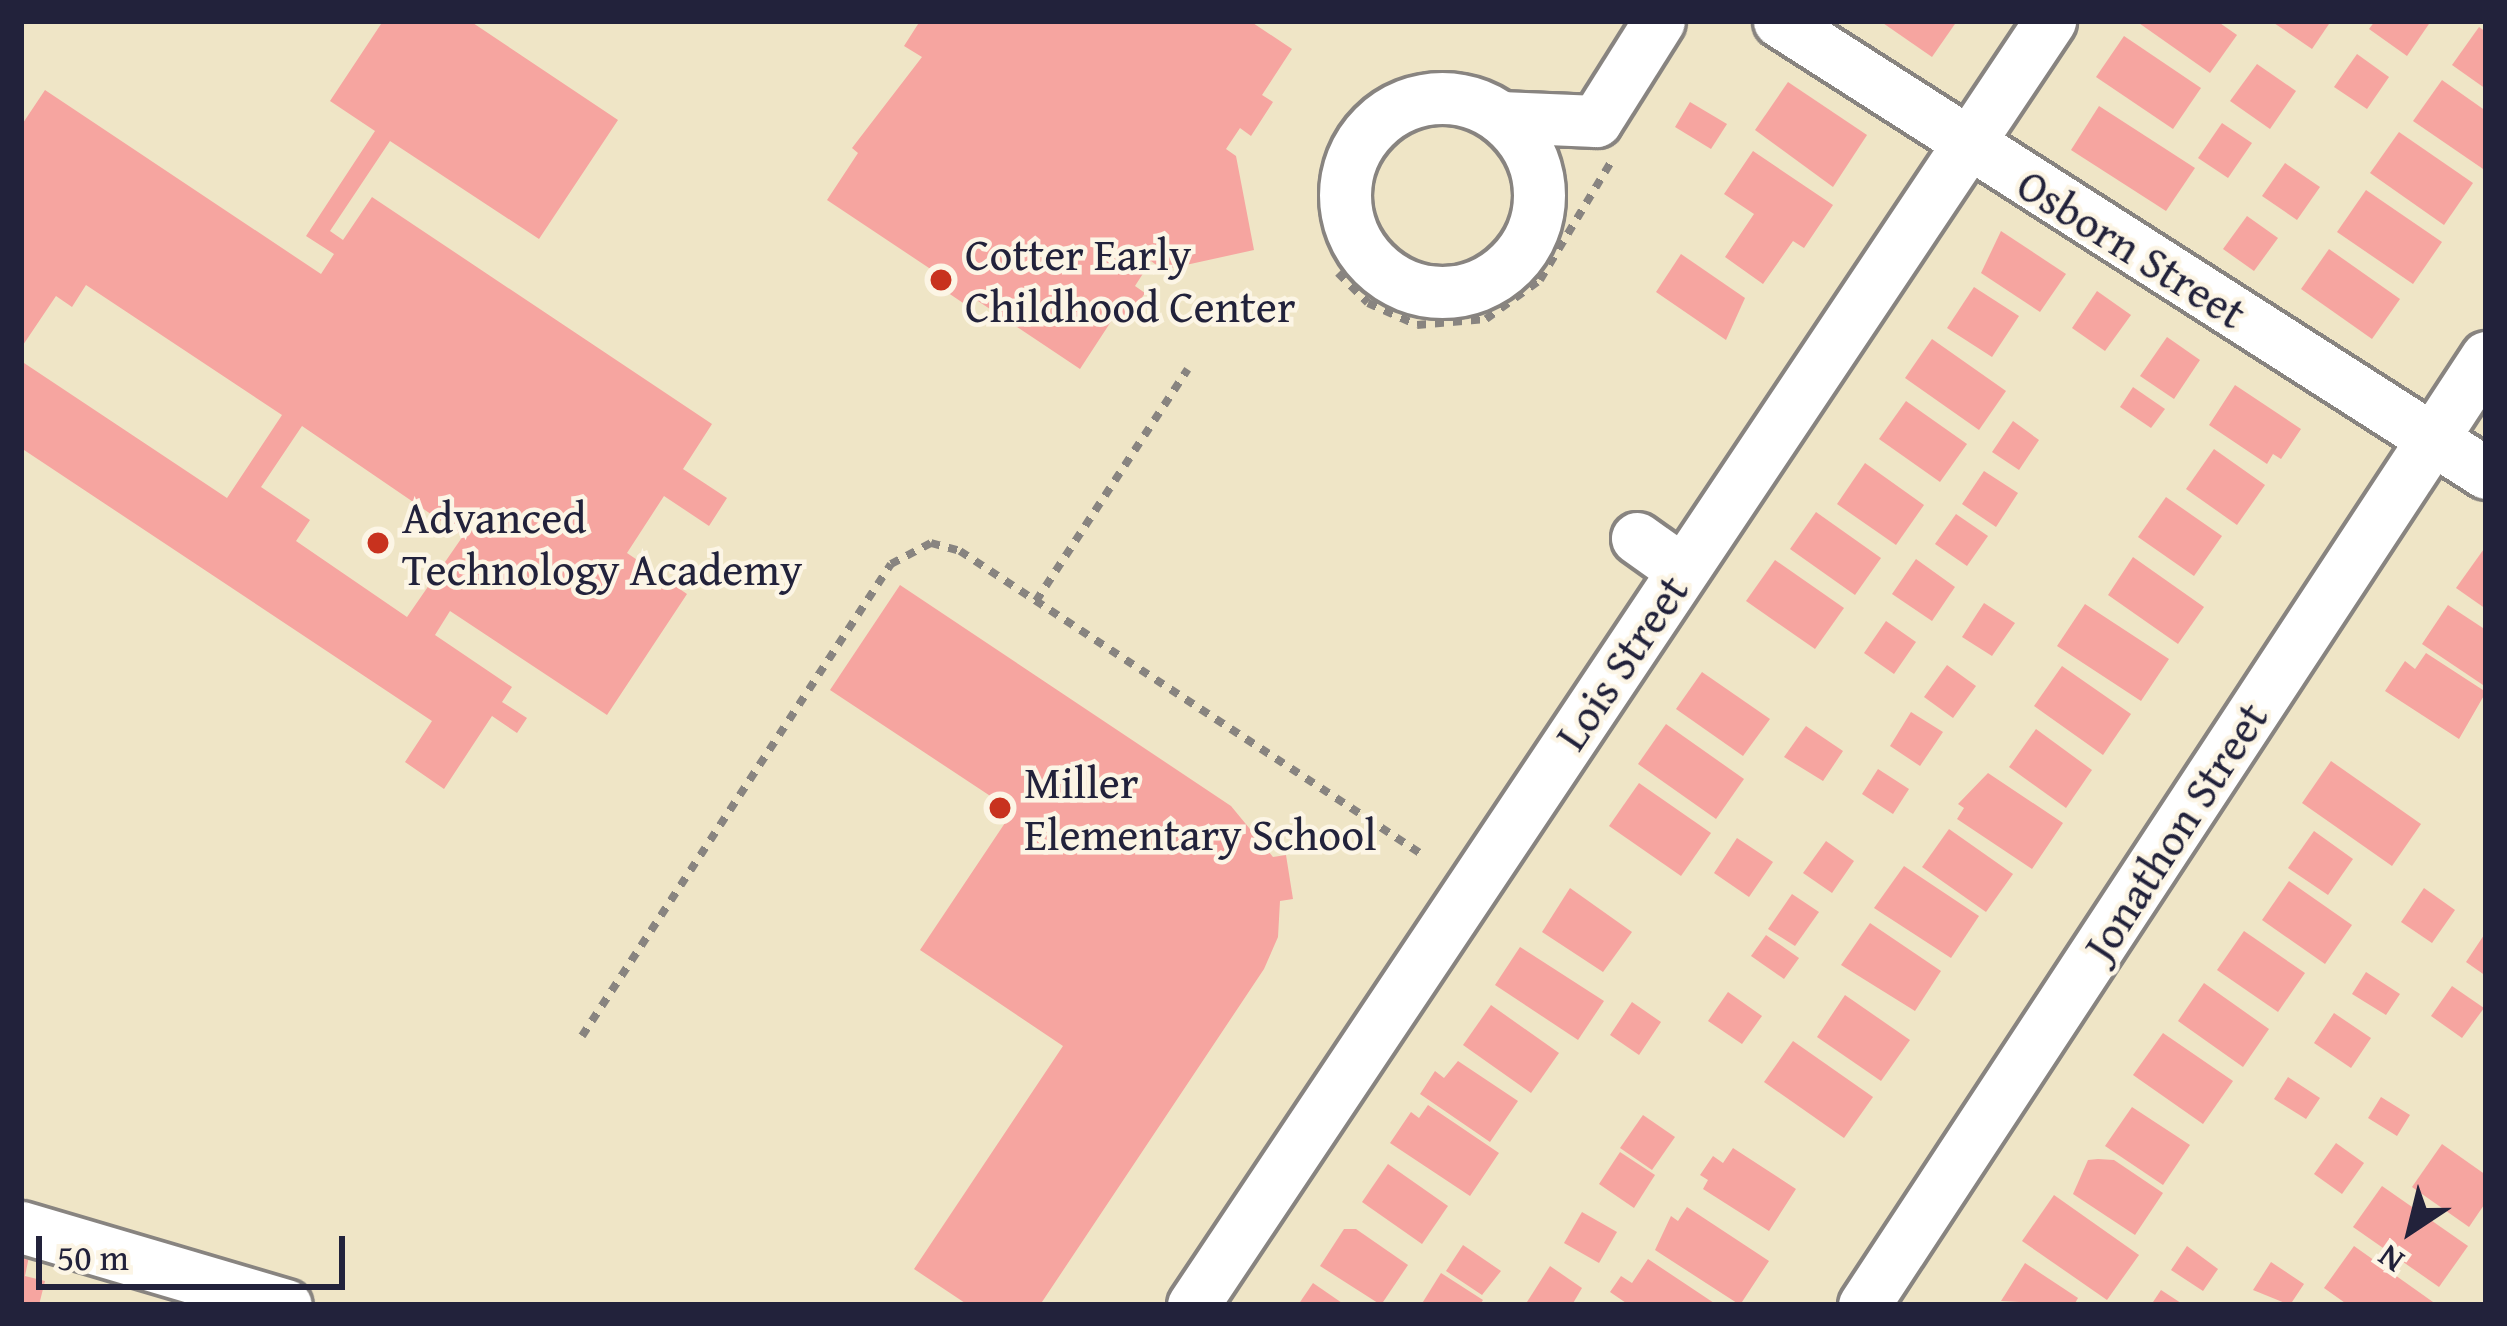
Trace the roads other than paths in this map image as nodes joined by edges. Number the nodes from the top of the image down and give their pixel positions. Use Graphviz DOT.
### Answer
graph roads {
  1 [pos="1660,21"];
  2 [pos="1779,21"];
  3 [pos="2050,21"];
  4 [pos="1500,118"];
  5 [pos="1606,139"];
  6 [pos="1967,143"];
  7 [pos="1527,244"];
  8 [pos="2486,357"];
  9 [pos="2431,440"];
  10 [pos="2486,473"];
  11 [pos="1637,538"];
  12 [pos="1682,570"];
  13 [pos="21,1227"];
  14 [pos="145,1288"];
  15 [pos="286,1305"];
  16 [pos="1193,1305"];
  17 [pos="1864,1305"];
  1 -- 5 [label="street"];
  2 -- 6 [label="street, Osborn Street"];
  3 -- 6 [label="street, Lois Street"];
  4 -- 5 [label="street"];
  4 -- 7 [label="street"];
  4 -- 7 [label="street"];
  5 -- 7 [label="street"];
  6 -- 9 [label="street, Osborn Street"];
  6 -- 12 [label="street, Lois Street"];
  8 -- 9 [label="street, Jonathon Street"];
  9 -- 10 [label="street, Osborn Street"];
  9 -- 17 [label="street, Jonathon Street"];
  11 -- 12 [label="street"];
  12 -- 16 [label="street, Lois Street"];
  13 -- 14 [label="street"];
  14 -- 15 [label="street"];
}
